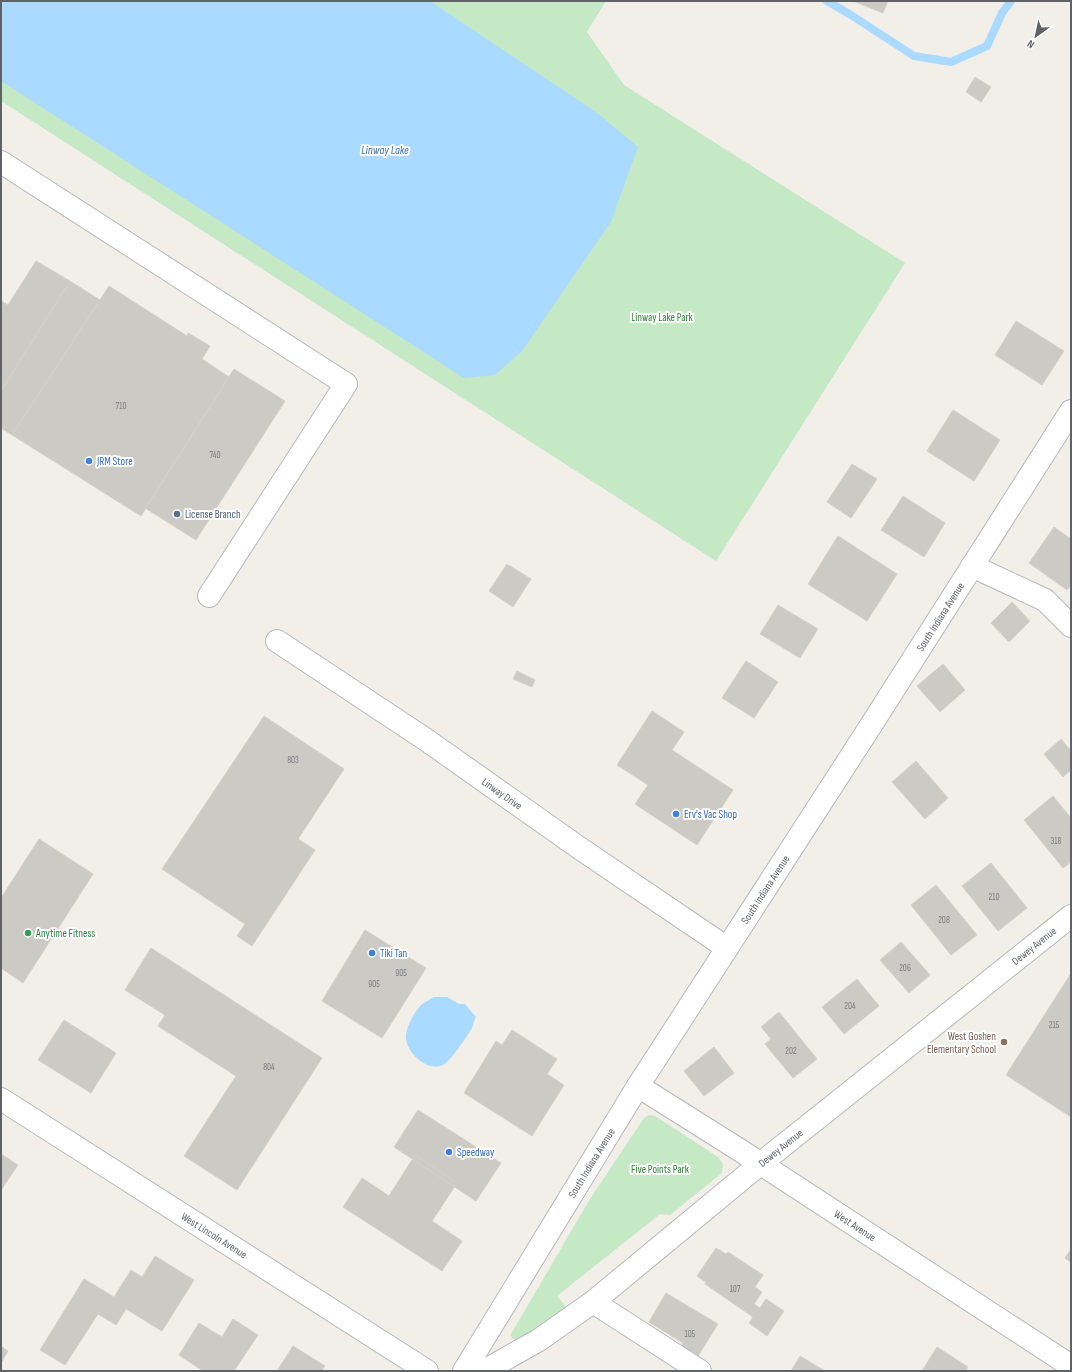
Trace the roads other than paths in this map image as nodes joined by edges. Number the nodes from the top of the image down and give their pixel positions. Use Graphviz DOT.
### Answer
graph roads {
  1 [pos="1,162"];
  2 [pos="1071,411"];
  3 [pos="972,566"];
  4 [pos="209,596"];
  5 [pos="1071,626"];
  6 [pos="278,641"];
  7 [pos="1071,916"];
  8 [pos="727,948"];
  9 [pos="638,1086"];
  10 [pos="1,1099"];
  11 [pos="760,1164"];
  12 [pos="593,1302"];
  13 [pos="1071,1366"];
  14 [pos="426,1371"];
  15 [pos="464,1371"];
  16 [pos="484,1371"];
  17 [pos="700,1371"];
  1 -- 4 [label="street"];
  2 -- 3 [label="street, South Indiana Avenue"];
  3 -- 5 [label="street"];
  3 -- 8 [label="street, South Indiana Avenue"];
  6 -- 8 [label="street, Linway Drive"];
  7 -- 11 [label="street, Dewey Avenue"];
  8 -- 9 [label="street, South Indiana Avenue"];
  9 -- 11 [label="street, West Avenue"];
  9 -- 15 [label="street, South Indiana Avenue"];
  10 -- 14 [label="street, West Lincoln Avenue"];
  11 -- 12 [label="street, Dewey Avenue"];
  11 -- 13 [label="street, West Avenue"];
  12 -- 16 [label="street, Dewey Avenue"];
  12 -- 17 [label="street"];
}
